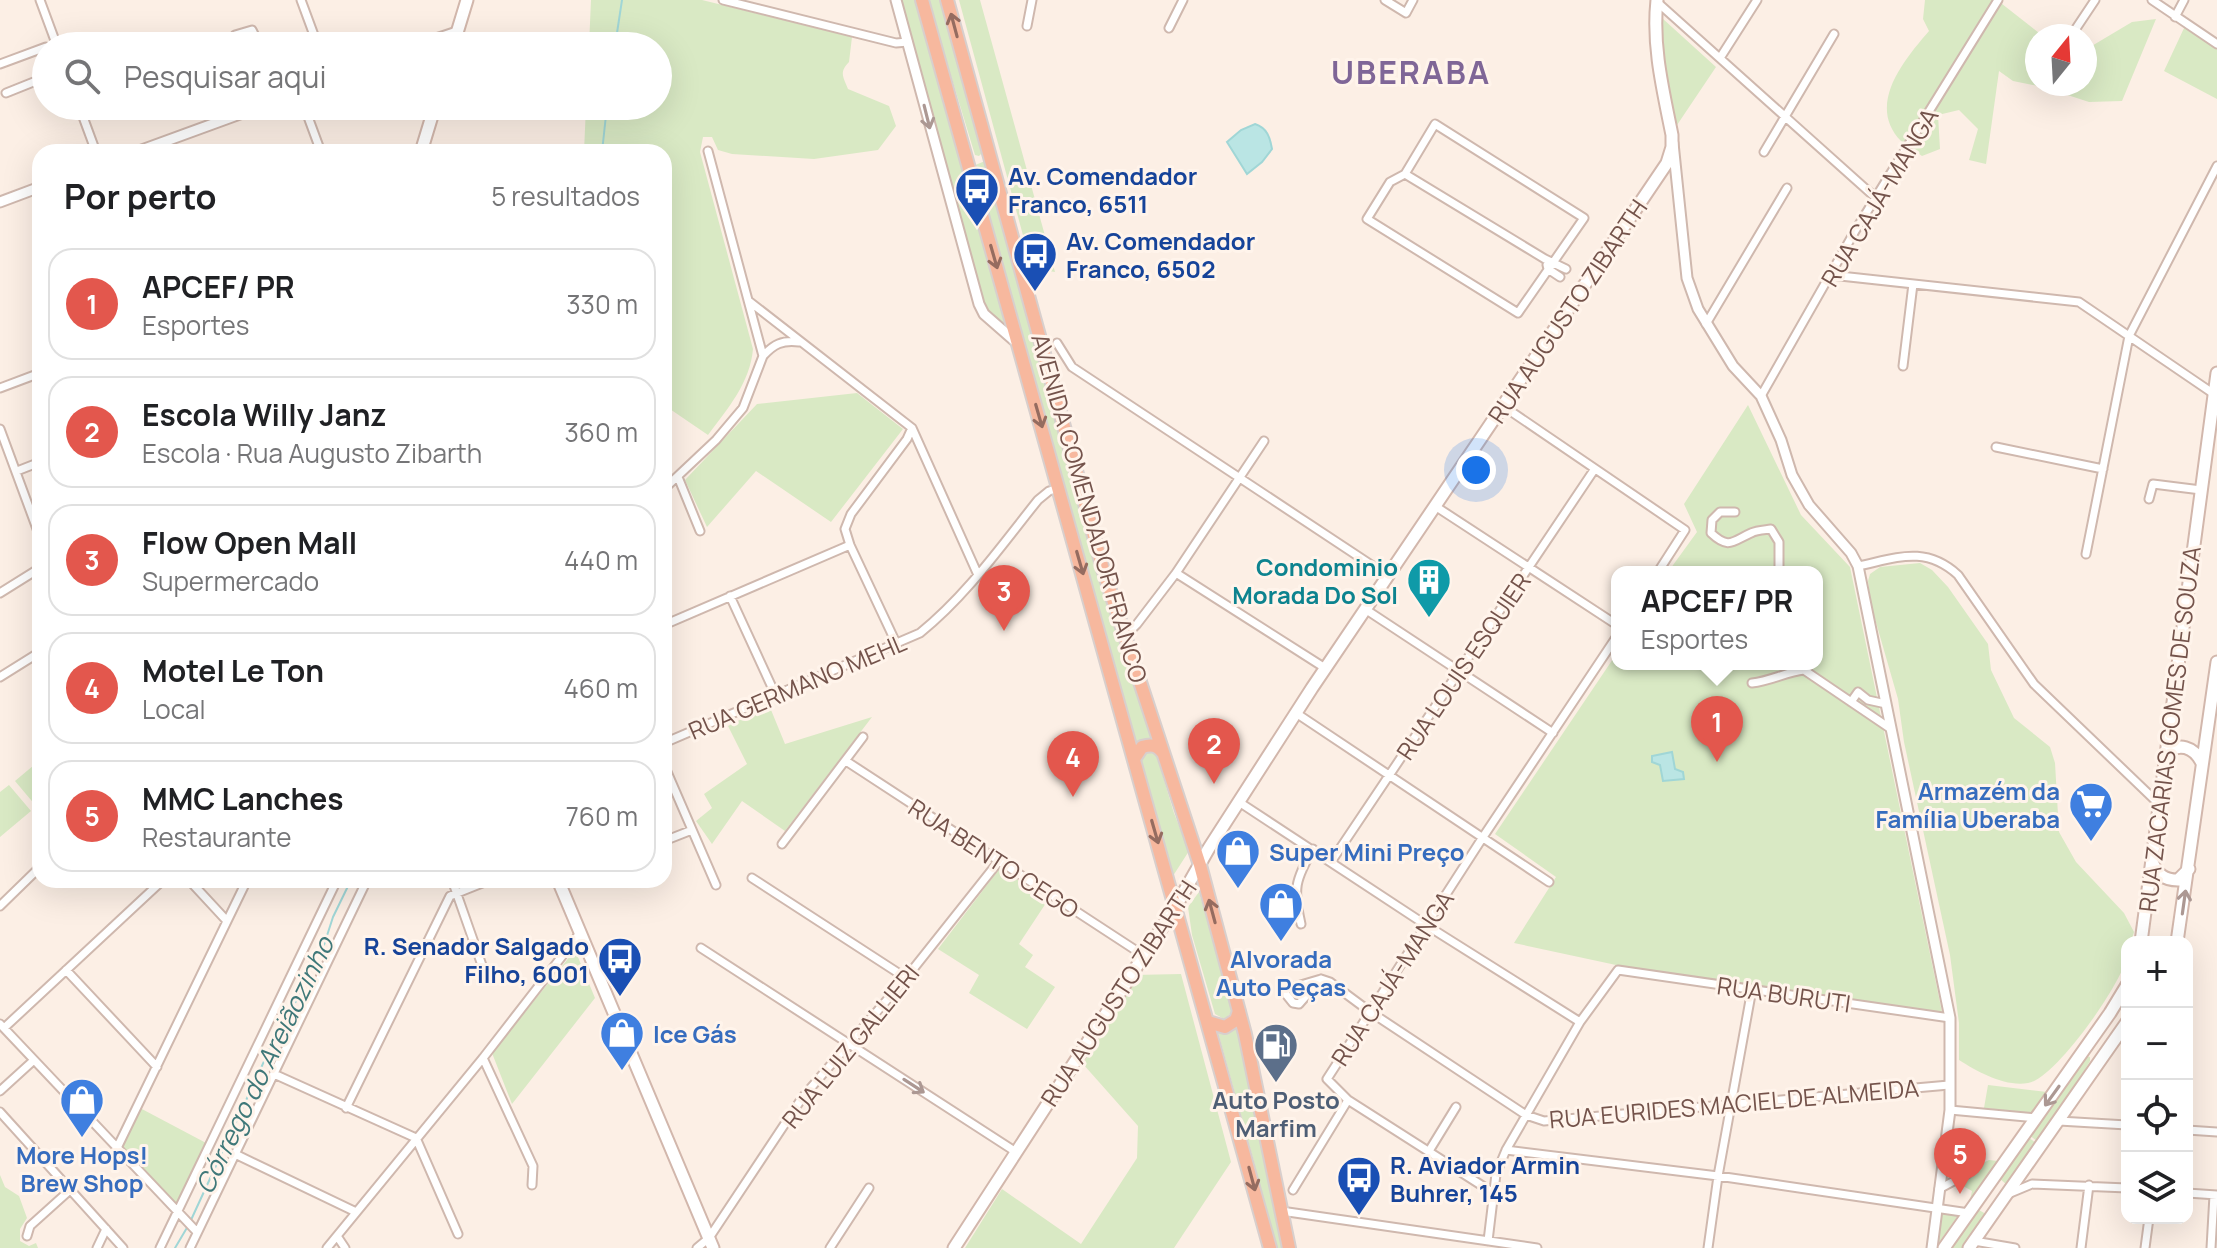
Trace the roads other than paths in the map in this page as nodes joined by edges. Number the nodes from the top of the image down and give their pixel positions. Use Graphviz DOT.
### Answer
graph roads {
  1 [pos="40,0"];
  2 [pos="301,0"];
  3 [pos="467,0"];
  4 [pos="723,0"];
  5 [pos="896,0"];
  6 [pos="922,0"];
  7 [pos="947,0"];
  8 [pos="1032,0"];
  9 [pos="1183,0"];
  10 [pos="1385,0"];
  11 [pos="1413,0"];
  12 [pos="1657,0"];
  13 [pos="1757,0"];
  14 [pos="1998,0"];
  15 [pos="2095,0"];
  16 [pos="2152,0"];
  17 [pos="2184,0"];
  18 [pos="2175,17"];
  19 [pos="2079,24"];
  20 [pos="1027,26"];
  21 [pos="1169,28"];
  22 [pos="48,32"];
  23 [pos="313,32"];
  24 [pos="457,32"];
  25 [pos="1834,34"];
  26 [pos="908,42"];
  27 [pos="2217,44"];
  28 [pos="32,53"];
  29 [pos="1720,58"];
  30 [pos="0,64"];
  31 [pos="32,83"];
  32 [pos="6,93"];
  33 [pos="1786,117"];
  34 [pos="84,120"];
  35 [pos="224,120"];
  36 [pos="309,120"];
  37 [pos="431,120"];
  38 [pos="1672,135"];
  39 [pos="93,144"];
  40 [pos="158,144"];
  41 [pos="318,144"];
  42 [pos="423,144"];
  43 [pos="708,151"];
  44 [pos="1764,152"];
  45 [pos="990,154"];
  46 [pos="966,155"];
  47 [pos="2217,166"];
  48 [pos="1405,174"];
  49 [pos="1787,188"];
  50 [pos="32,190"];
  51 [pos="1876,198"];
  52 [pos="0,202"];
  53 [pos="1545,259"];
  54 [pos="1554,261"];
  55 [pos="1548,269"];
  56 [pos="1566,269"];
  57 [pos="1831,275"];
  58 [pos="1560,277"];
  59 [pos="1913,284"];
  60 [pos="748,301"];
  61 [pos="1706,324"];
  62 [pos="2129,336"];
  63 [pos="802,343"];
  64 [pos="1057,343"];
  65 [pos="1019,344"];
  66 [pos="763,356"];
  67 [pos="1903,366"];
  68 [pos="2217,373"];
  69 [pos="32,376"];
  70 [pos="0,388"];
  71 [pos="2214,394"];
  72 [pos="1761,396"];
  73 [pos="1503,406"];
  74 [pos="912,428"];
  75 [pos="0,429"];
  76 [pos="1264,441"];
  77 [pos="1996,447"];
  78 [pos="32,465"];
  79 [pos="2103,469"];
  80 [pos="1594,470"];
  81 [pos="17,471"];
  82 [pos="678,477"];
  83 [pos="1241,478"];
  84 [pos="672,482"];
  85 [pos="1059,488"];
  86 [pos="2201,490"];
  87 [pos="2149,499"];
  88 [pos="1435,506"];
  89 [pos="1735,512"];
  90 [pos="32,514"];
  91 [pos="700,531"];
  92 [pos="850,545"];
  93 [pos="2086,554"];
  94 [pos="1662,566"];
  95 [pos="1779,566"];
  96 [pos="1858,566"];
  97 [pos="1528,569"];
  98 [pos="32,573"];
  99 [pos="1176,573"];
  100 [pos="978,575"];
  101 [pos="1388,576"];
  102 [pos="0,593"];
  103 [pos="730,596"];
  104 [pos="1365,609"];
  105 [pos="672,621"];
  106 [pos="1611,621"];
  107 [pos="1125,636"];
  108 [pos="897,645"];
  109 [pos="1611,645"];
  110 [pos="32,657"];
  111 [pos="0,662"];
  112 [pos="2217,662"];
  113 [pos="1325,668"];
  114 [pos="1794,670"];
  115 [pos="1806,670"];
  116 [pos="1461,672"];
  117 [pos="3,676"];
  118 [pos="1752,683"];
  119 [pos="776,696"];
  120 [pos="1868,700"];
  121 [pos="1851,702"];
  122 [pos="1886,704"];
  123 [pos="1862,710"];
  124 [pos="1296,713"];
  125 [pos="2212,724"];
  126 [pos="1891,729"];
  127 [pos="1553,733"];
  128 [pos="863,737"];
  129 [pos="672,740"];
  130 [pos="1165,755"];
  131 [pos="2164,755"];
  132 [pos="1134,759"];
  133 [pos="846,761"];
  134 [pos="2202,764"];
  135 [pos="1389,774"];
  136 [pos="672,784"];
  137 [pos="1239,802"];
  138 [pos="2158,803"];
  139 [pos="692,830"];
  140 [pos="1483,837"];
  141 [pos="672,838"];
  142 [pos="782,844"];
  143 [pos="1313,849"];
  144 [pos="999,861"];
  145 [pos="2152,861"];
  146 [pos="1331,862"];
  147 [pos="1200,865"];
  148 [pos="2189,868"];
  149 [pos="32,875"];
  150 [pos="752,878"];
  151 [pos="1549,882"];
  152 [pos="716,885"];
  153 [pos="154,888"];
  154 [pos="196,888"];
  155 [pos="243,888"];
  156 [pos="333,888"];
  157 [pos="363,888"];
  158 [pos="455,888"];
  159 [pos="467,888"];
  160 [pos="564,888"];
  161 [pos="456,892"];
  162 [pos="0,906"];
  163 [pos="1176,906"];
  164 [pos="227,921"];
  165 [pos="1301,924"];
  166 [pos="1426,925"];
  167 [pos="580,933"];
  168 [pos="2142,936"];
  169 [pos="2180,936"];
  170 [pos="701,948"];
  171 [pos="1143,955"];
  172 [pos="66,970"];
  173 [pos="484,971"];
  174 [pos="906,978"];
  175 [pos="1321,979"];
  176 [pos="1752,989"];
  177 [pos="2121,994"];
  178 [pos="1239,1011"];
  179 [pos="1369,1011"];
  180 [pos="1950,1018"];
  181 [pos="1208,1022"];
  182 [pos="1580,1022"];
  183 [pos="2,1026"];
  184 [pos="2121,1031"];
  185 [pos="848,1044"];
  186 [pos="2080,1057"];
  187 [pos="483,1058"];
  188 [pos="34,1060"];
  189 [pos="157,1067"];
  190 [pos="2096,1069"];
  191 [pos="274,1074"];
  192 [pos="1949,1085"];
  193 [pos="0,1091"];
  194 [pos="1348,1100"];
  195 [pos="1730,1105"];
  196 [pos="1456,1107"];
  197 [pos="346,1108"];
  198 [pos="1950,1110"];
  199 [pos="0,1112"];
  200 [pos="1526,1115"];
  201 [pos="2037,1118"];
  202 [pos="2059,1121"];
  203 [pos="2121,1125"];
  204 [pos="2193,1130"];
  205 [pos="2217,1132"];
  206 [pos="416,1138"];
  207 [pos="117,1148"];
  208 [pos="1506,1150"];
  209 [pos="1429,1151"];
  210 [pos="1016,1152"];
  211 [pos="1944,1152"];
  212 [pos="235,1154"];
  213 [pos="2021,1175"];
  214 [pos="1718,1176"];
  215 [pos="2032,1184"];
  216 [pos="532,1185"];
  217 [pos="1988,1185"];
  218 [pos="2089,1185"];
  219 [pos="869,1188"];
  220 [pos="2121,1188"];
  221 [pos="1939,1189"];
  222 [pos="70,1190"];
  223 [pos="1293,1190"];
  224 [pos="1492,1192"];
  225 [pos="2193,1193"];
  226 [pos="2216,1195"];
  227 [pos="2004,1198"];
  228 [pos="1936,1208"];
  229 [pos="1281,1211"];
  230 [pos="356,1212"];
  231 [pos="1969,1213"];
  232 [pos="178,1214"];
  233 [pos="2148,1224"];
  234 [pos="106,1229"];
  235 [pos="197,1232"];
  236 [pos="458,1234"];
  237 [pos="27,1236"];
  238 [pos="337,1236"];
  239 [pos="1488,1241"];
  240 [pos="711,1243"];
  241 [pos="1971,1245"];
  242 [pos="97,1248"];
  243 [pos="123,1248"];
  244 [pos="160,1248"];
  245 [pos="190,1248"];
  246 [pos="327,1248"];
  247 [pos="345,1248"];
  248 [pos="697,1248"];
  249 [pos="830,1248"];
  250 [pos="954,1248"];
  251 [pos="1270,1248"];
  252 [pos="1289,1248"];
  253 [pos="1537,1248"];
  254 [pos="1708,1248"];
  255 [pos="1932,1248"];
  256 [pos="1944,1248"];
  257 [pos="2015,1248"];
  258 [pos="2081,1248"];
  259 [pos="2145,1248"];
  260 [pos="2211,1248"];
  1 -- 22 [label="street"];
  2 -- 23 [label="street"];
  3 -- 24 [label="main road"];
  4 -- 26 [label="street"];
  5 -- 26 [label="street, AVENIDA COMENDADOR FRANCO"];
  6 -- 46 [label="highway, AVENIDA COMENDADOR FRANCO"];
  45 -- 7 [label="highway, AVENIDA COMENDADOR FRANCO, one-way"];
  8 -- 20 [label="street"];
  9 -- 21 [label="street"];
  10 -- 11 [label="street"];
  12 -- 29 [label="street"];
  12 -- 38 [label="main road"];
  13 -- 29 [label="street"];
  14 -- 51 [label="street, RUA CAJÁ-MANGA"];
  15 -- 19 [label="street"];
  16 -- 18 [label="street"];
  17 -- 18 [label="street"];
  18 -- 27 [label="street"];
  25 -- 33 [label="street"];
  26 -- 65 [label="street, AVENIDA COMENDADOR FRANCO, one-way"];
  28 -- 30 [label="street"];
  29 -- 33 [label="street"];
  31 -- 32 [label="street"];
  33 -- 44 [label="street"];
  33 -- 51 [label="street"];
  34 -- 39 [label="street"];
  35 -- 40 [label="street"];
  36 -- 41 [label="street"];
  37 -- 42 [label="main road"];
  38 -- 61 [label="street"];
  38 -- 73 [label="main road, RUA AUGUSTO ZIBARTH"];
  43 -- 60 [label="street"];
  45 -- 46 [label="highway"];
  45 -- 107 [label="highway, AVENIDA COMENDADOR FRANCO"];
  46 -- 65 [label="highway, AVENIDA COMENDADOR FRANCO, one-way"];
  47 -- 62 [label="street"];
  48 -- 53 [label="street"];
  48 -- 54 [label="street"];
  48 -- 55 [label="street"];
  49 -- 61 [label="street"];
  50 -- 52 [label="street"];
  51 -- 57 [label="street, RUA CAJÁ-MANGA"];
  53 -- 54 [label="street"];
  53 -- 55 [label="street"];
  54 -- 55 [label="street"];
  54 -- 56 [label="street"];
  55 -- 58 [label="street"];
  57 -- 59 [label="street"];
  57 -- 72 [label="street, RUA CAJÁ-MANGA"];
  59 -- 62 [label="street"];
  59 -- 67 [label="street"];
  60 -- 63 [label="street"];
  60 -- 66 [label="street"];
  61 -- 72 [label="street"];
  62 -- 71 [label="street"];
  62 -- 79 [label="street"];
  63 -- 66 [label="street"];
  63 -- 74 [label="street"];
  64 -- 83 [label="street"];
  65 -- 85 [label="highway, AVENIDA COMENDADOR FRANCO, one-way"];
  66 -- 82 [label="street"];
  68 -- 71 [label="main road, RUA ZACARIAS GOMES DE SOUZA"];
  69 -- 70 [label="street"];
  71 -- 86 [label="main road, RUA ZACARIAS GOMES DE SOUZA"];
  72 -- 96 [label="street"];
  73 -- 80 [label="street"];
  73 -- 88 [label="main road, RUA AUGUSTO ZIBARTH"];
  74 -- 92 [label="street"];
  74 -- 100 [label="street"];
  75 -- 81 [label="street"];
  76 -- 83 [label="street"];
  77 -- 79 [label="street"];
  78 -- 81 [label="street"];
  79 -- 93 [label="street"];
  80 -- 94 [label="street"];
  80 -- 97 [label="street, RUA LOUIS ESQUIER"];
  81 -- 90 [label="street"];
  82 -- 84 [label="street"];
  82 -- 91 [label="street"];
  83 -- 99 [label="street"];
  83 -- 101 [label="street"];
  85 -- 100 [label="street, RUA GERMANO MEHL"];
  85 -- 132 [label="highway, AVENIDA COMENDADOR FRANCO, one-way"];
  86 -- 87 [label="street"];
  86 -- 131 [label="main road, RUA ZACARIAS GOMES DE SOUZA"];
  88 -- 97 [label="street"];
  88 -- 101 [label="main road, RUA AUGUSTO ZIBARTH"];
  89 -- 95 [label="street"];
  92 -- 103 [label="street"];
  92 -- 108 [label="street"];
  96 -- 122 [label="street"];
  96 -- 138 [label="street"];
  97 -- 106 [label="street"];
  97 -- 116 [label="street, RUA LOUIS ESQUIER"];
  98 -- 102 [label="street"];
  99 -- 107 [label="street"];
  99 -- 113 [label="street"];
  100 -- 108 [label="street, RUA GERMANO MEHL"];
  101 -- 104 [label="main road, RUA AUGUSTO ZIBARTH"];
  103 -- 105 [label="street"];
  103 -- 119 [label="street"];
  104 -- 113 [label="main road, RUA AUGUSTO ZIBARTH"];
  104 -- 116 [label="street"];
  107 -- 130 [label="highway, AVENIDA COMENDADOR FRANCO"];
  108 -- 119 [label="street, RUA GERMANO MEHL"];
  109 -- 127 [label="street, RUA CAJÁ-MANGA"];
  110 -- 117 [label="street"];
  111 -- 117 [label="street"];
  112 -- 125 [label="main road, RUA ZACARIAS GOMES DE SOUZA"];
  113 -- 124 [label="main road, RUA AUGUSTO ZIBARTH"];
  114 -- 118 [label="street"];
  115 -- 121 [label="street"];
  116 -- 127 [label="street"];
  116 -- 135 [label="street, RUA LOUIS ESQUIER"];
  119 -- 129 [label="street, RUA GERMANO MEHL"];
  120 -- 121 [label="street"];
  120 -- 122 [label="street"];
  120 -- 123 [label="street"];
  121 -- 123 [label="street"];
  122 -- 126 [label="street"];
  123 -- 126 [label="street"];
  124 -- 135 [label="street"];
  124 -- 137 [label="main road, RUA AUGUSTO ZIBARTH"];
  125 -- 134 [label="main road, RUA ZACARIAS GOMES DE SOUZA"];
  126 -- 180 [label="street"];
  127 -- 140 [label="street, RUA CAJÁ-MANGA"];
  128 -- 133 [label="street"];
  130 -- 132 [label="highway"];
  130 -- 147 [label="highway, AVENIDA COMENDADOR FRANCO"];
  131 -- 134 [label="main road"];
  131 -- 138 [label="main road, RUA ZACARIAS GOMES DE SOUZA"];
  132 -- 163 [label="highway, AVENIDA COMENDADOR FRANCO, one-way"];
  133 -- 142 [label="street"];
  133 -- 144 [label="street, RUA BENTO CEGO"];
  134 -- 148 [label="main road, RUA ZACARIAS GOMES DE SOUZA"];
  135 -- 140 [label="street"];
  135 -- 146 [label="street, RUA LOUIS ESQUIER"];
  136 -- 139 [label="street"];
  137 -- 143 [label="street"];
  137 -- 147 [label="main road, RUA AUGUSTO ZIBARTH"];
  138 -- 145 [label="main road, RUA ZACARIAS GOMES DE SOUZA"];
  139 -- 141 [label="street"];
  139 -- 152 [label="street"];
  140 -- 151 [label="street"];
  140 -- 166 [label="street, RUA CAJÁ-MANGA"];
  143 -- 146 [label="street"];
  143 -- 165 [label="street"];
  144 -- 171 [label="street, RUA BENTO CEGO"];
  144 -- 174 [label="street, RUA LUIZ GALLIERI"];
  145 -- 148 [label="main road"];
  145 -- 168 [label="main road, RUA ZACARIAS GOMES DE SOUZA"];
  146 -- 166 [label="street"];
  147 -- 163 [label="main road, RUA AUGUSTO ZIBARTH"];
  178 -- 147 [label="highway, AVENIDA COMENDADOR FRANCO, one-way"];
  169 -- 148 [label="main road, RUA ZACARIAS GOMES DE SOUZA, one-way"];
  149 -- 162 [label="street"];
  150 -- 174 [label="street"];
  153 -- 172 [label="street"];
  154 -- 164 [label="street"];
  155 -- 164 [label="street"];
  156 -- 232 [label="street"];
  157 -- 191 [label="street"];
  158 -- 161 [label="street"];
  159 -- 161 [label="street"];
  160 -- 167 [label="main road"];
  161 -- 173 [label="street"];
  161 -- 197 [label="street"];
  163 -- 171 [label="main road, RUA AUGUSTO ZIBARTH"];
  163 -- 181 [label="highway, AVENIDA COMENDADOR FRANCO"];
  164 -- 189 [label="street"];
  166 -- 179 [label="street, RUA CAJÁ-MANGA"];
  166 -- 182 [label="street"];
  167 -- 187 [label="street"];
  167 -- 240 [label="main road"];
  170 -- 185 [label="street"];
  171 -- 210 [label="main road, RUA AUGUSTO ZIBARTH"];
  172 -- 183 [label="street"];
  172 -- 189 [label="street"];
  174 -- 185 [label="street, RUA LUIZ GALLIERI"];
  175 -- 175 [label="street"];
  175 -- 179 [label="street, RUA EURIDES MACIEL DE ALMEIDA"];
  176 -- 180 [label="street, RUA BURUTI"];
  176 -- 182 [label="street, RUA BURUTI"];
  176 -- 195 [label="street"];
  177 -- 186 [label="main road"];
  178 -- 181 [label="highway"];
  178 -- 229 [label="highway, AVENIDA COMENDADOR FRANCO"];
  179 -- 194 [label="street, RUA CAJÁ-MANGA"];
  179 -- 200 [label="street, RUA EURIDES MACIEL DE ALMEIDA"];
  180 -- 192 [label="street"];
  181 -- 251 [label="highway, AVENIDA COMENDADOR FRANCO, one-way"];
  182 -- 200 [label="street"];
  183 -- 188 [label="street"];
  184 -- 190 [label="main road"];
  185 -- 210 [label="street, one-way"];
  185 -- 240 [label="street, RUA LUIZ GALLIERI"];
  186 -- 190 [label="main road"];
  186 -- 201 [label="main road, one-way"];
  187 -- 206 [label="street"];
  187 -- 216 [label="street"];
  188 -- 193 [label="street"];
  188 -- 207 [label="street"];
  189 -- 207 [label="street"];
  190 -- 202 [label="main road"];
  191 -- 197 [label="street"];
  191 -- 212 [label="street"];
  192 -- 195 [label="street, RUA EURIDES MACIEL DE ALMEIDA"];
  192 -- 198 [label="street"];
  194 -- 209 [label="street"];
  194 -- 223 [label="street"];
  195 -- 200 [label="street, RUA EURIDES MACIEL DE ALMEIDA"];
  195 -- 214 [label="street"];
  196 -- 209 [label="street"];
  197 -- 206 [label="street"];
  198 -- 201 [label="street"];
  198 -- 211 [label="street"];
  199 -- 222 [label="street"];
  200 -- 208 [label="street"];
  201 -- 217 [label="main road"];
  202 -- 203 [label="street"];
  202 -- 213 [label="main road"];
  204 -- 205 [label="street"];
  206 -- 230 [label="street"];
  206 -- 236 [label="street"];
  207 -- 232 [label="street"];
  208 -- 214 [label="street"];
  208 -- 224 [label="street"];
  209 -- 224 [label="street"];
  210 -- 250 [label="main road, RUA AUGUSTO ZIBARTH"];
  211 -- 221 [label="street"];
  211 -- 221 [label="street"];
  212 -- 230 [label="street"];
  212 -- 235 [label="street"];
  213 -- 215 [label="street"];
  213 -- 227 [label="main road"];
  214 -- 228 [label="street"];
  214 -- 254 [label="street"];
  215 -- 218 [label="street"];
  215 -- 227 [label="street"];
  217 -- 227 [label="main road"];
  217 -- 231 [label="main road"];
  218 -- 220 [label="street"];
  218 -- 258 [label="street"];
  219 -- 249 [label="street"];
  221 -- 228 [label="street"];
  222 -- 234 [label="street"];
  222 -- 237 [label="street"];
  224 -- 239 [label="street"];
  225 -- 226 [label="street"];
  226 -- 260 [label="street"];
  227 -- 241 [label="main road"];
  228 -- 231 [label="street"];
  228 -- 255 [label="street"];
  229 -- 239 [label="street"];
  229 -- 252 [label="highway, AVENIDA COMENDADOR FRANCO"];
  230 -- 238 [label="street"];
  231 -- 256 [label="main road"];
  232 -- 235 [label="street"];
  232 -- 244 [label="street"];
  233 -- 259 [label="street"];
  234 -- 242 [label="street"];
  234 -- 243 [label="street"];
  235 -- 245 [label="street"];
  238 -- 246 [label="street"];
  238 -- 247 [label="street"];
  239 -- 253 [label="street"];
  240 -- 248 [label="street, RUA LUIZ GALLIERI"];
  241 -- 257 [label="street"];
}
